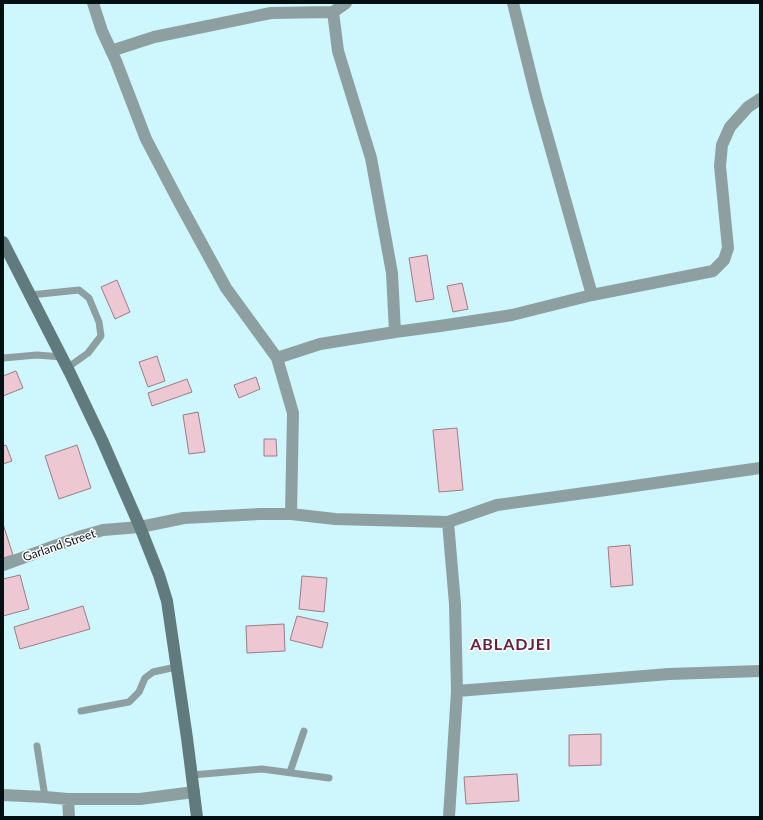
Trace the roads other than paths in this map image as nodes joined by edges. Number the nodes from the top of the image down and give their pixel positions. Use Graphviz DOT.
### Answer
graph roads {
  1 [pos="93,3"];
  2 [pos="346,3"];
  3 [pos="513,3"];
  4 [pos="333,12"];
  5 [pos="111,51"];
  6 [pos="760,99"];
  7 [pos="3,242"];
  8 [pos="30,295"];
  9 [pos="592,295"];
  10 [pos="395,332"];
  11 [pos="3,358"];
  12 [pos="278,358"];
  13 [pos="65,363"];
  14 [pos="760,468"];
  15 [pos="291,514"];
  16 [pos="448,522"];
  17 [pos="140,527"];
  18 [pos="3,565"];
  19 [pos="176,668"];
  20 [pos="760,671"];
  21 [pos="458,691"];
  22 [pos="81,712"];
  23 [pos="304,731"];
  24 [pos="37,746"];
  25 [pos="290,772"];
  26 [pos="192,775"];
  27 [pos="329,778"];
  28 [pos="194,792"];
  29 [pos="3,795"];
  30 [pos="45,797"];
  31 [pos="68,799"];
  32 [pos="69,817"];
  33 [pos="197,817"];
  34 [pos="449,817"];
  1 -- 5 [label="street"];
  2 -- 4 [label="street"];
  3 -- 9 [label="street"];
  4 -- 5 [label="street"];
  4 -- 10 [label="street"];
  5 -- 12 [label="street"];
  6 -- 9 [label="street"];
  7 -- 8 [label="street"];
  8 -- 13 [label="street"];
  8 -- 13 [label="lane"];
  9 -- 10 [label="street"];
  10 -- 12 [label="street"];
  11 -- 13 [label="lane"];
  12 -- 15 [label="street"];
  13 -- 17 [label="street"];
  14 -- 16 [label="street"];
  15 -- 16 [label="street, Garland Street"];
  15 -- 17 [label="street, Garland Street"];
  16 -- 21 [label="street"];
  17 -- 18 [label="street, Garland Street"];
  17 -- 19 [label="street"];
  19 -- 22 [label="lane"];
  19 -- 26 [label="street"];
  20 -- 21 [label="street"];
  21 -- 34 [label="street"];
  23 -- 25 [label="lane"];
  24 -- 30 [label="lane"];
  25 -- 26 [label="lane"];
  25 -- 27 [label="lane"];
  26 -- 28 [label="street"];
  28 -- 31 [label="street"];
  28 -- 33 [label="street"];
  29 -- 30 [label="street"];
  30 -- 31 [label="street"];
  31 -- 32 [label="street"];
}
